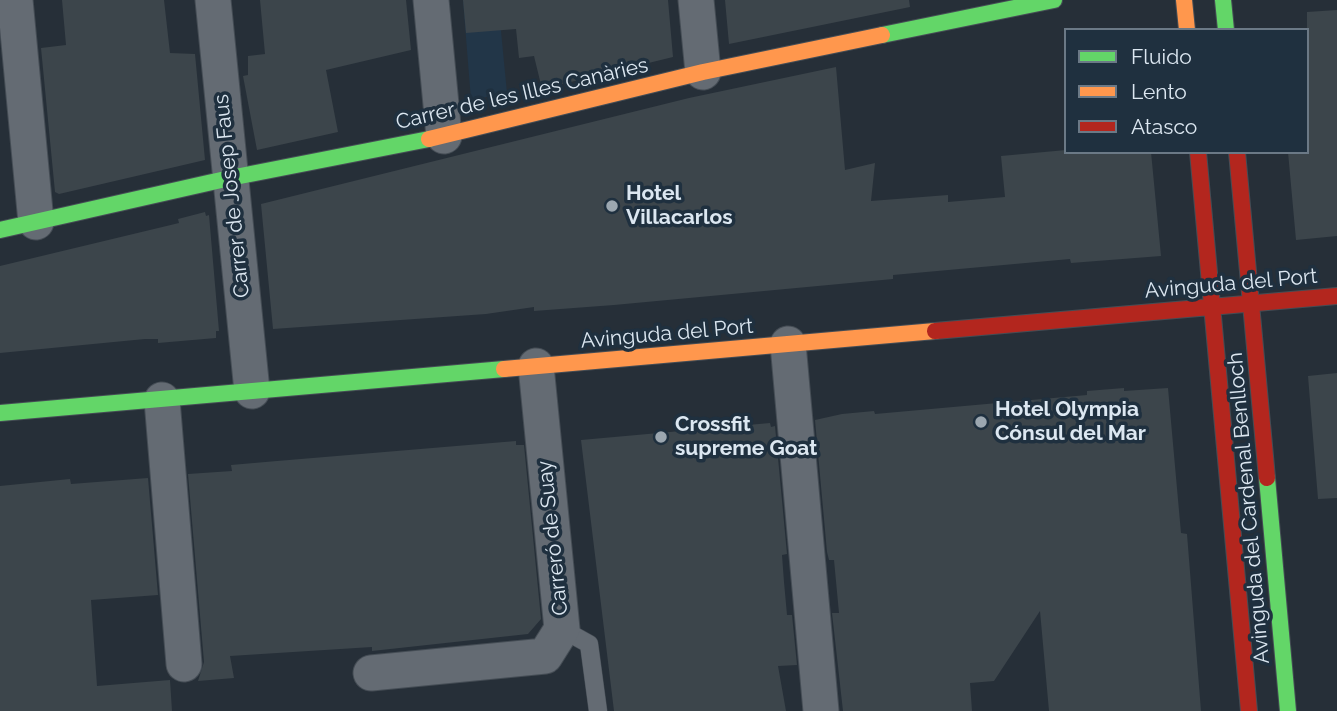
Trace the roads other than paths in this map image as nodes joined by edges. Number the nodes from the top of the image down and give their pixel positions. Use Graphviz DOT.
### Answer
graph roads {
  1 [pos="15,0"];
  2 [pos="213,0"];
  3 [pos="431,0"];
  4 [pos="696,0"];
  5 [pos="1055,0"];
  6 [pos="1184,0"];
  7 [pos="1223,0"];
  8 [pos="1187,28"];
  9 [pos="1226,28"];
  10 [pos="703,72"];
  11 [pos="444,135"];
  12 [pos="1198,154"];
  13 [pos="1237,154"];
  14 [pos="230,178"];
  15 [pos="36,222"];
  16 [pos="0,230"];
  17 [pos="1337,296"];
  18 [pos="1251,302"];
  19 [pos="1214,307"];
  20 [pos="788,344"];
  21 [pos="536,366"];
  22 [pos="252,391"];
  23 [pos="162,400"];
  24 [pos="0,414"];
  25 [pos="562,629"];
  26 [pos="184,664"];
  27 [pos="371,673"];
  28 [pos="598,711"];
  29 [pos="821,711"];
  30 [pos="1249,711"];
  31 [pos="1288,711"];
  1 -- 15 [label="street"];
  2 -- 14 [label="street, Carrer de Josep Faus"];
  3 -- 11 [label="street"];
  4 -- 10 [label="street"];
  5 -- 10 [label="main road, Carrer de les Illes Canàries"];
  6 -- 8 [label="main road"];
  7 -- 9 [label="main road"];
  10 -- 11 [label="main road, Carrer de les Illes Canàries"];
  11 -- 14 [label="main road, Carrer de les Illes Canàries"];
  12 -- 19 [label="main road, Avinguda del Cardenal Benlloch"];
  13 -- 18 [label="main road, Avinguda del Cardenal Benlloch"];
  14 -- 15 [label="main road, Carrer de les Illes Canàries"];
  14 -- 22 [label="street, Carrer de Josep Faus"];
  15 -- 16 [label="main road, Carrer de les Illes Canàries"];
  17 -- 18 [label="main road, Avinguda del Port"];
  18 -- 19 [label="main road, Avinguda del Port"];
  18 -- 31 [label="main road, Avinguda del Cardenal Benlloch"];
  19 -- 20 [label="main road, Avinguda del Port"];
  19 -- 30 [label="main road, Avinguda del Cardenal Benlloch"];
  20 -- 21 [label="main road, Avinguda del Port"];
  20 -- 29 [label="street"];
  21 -- 22 [label="main road, Avinguda del Port"];
  21 -- 25 [label="street, Carreró de Suay"];
  22 -- 23 [label="main road, Avinguda del Port"];
  23 -- 24 [label="main road, Avinguda del Port"];
  23 -- 26 [label="street"];
  25 -- 27 [label="street, Carreró de Suay"];
  25 -- 28 [label="lane"];
}
